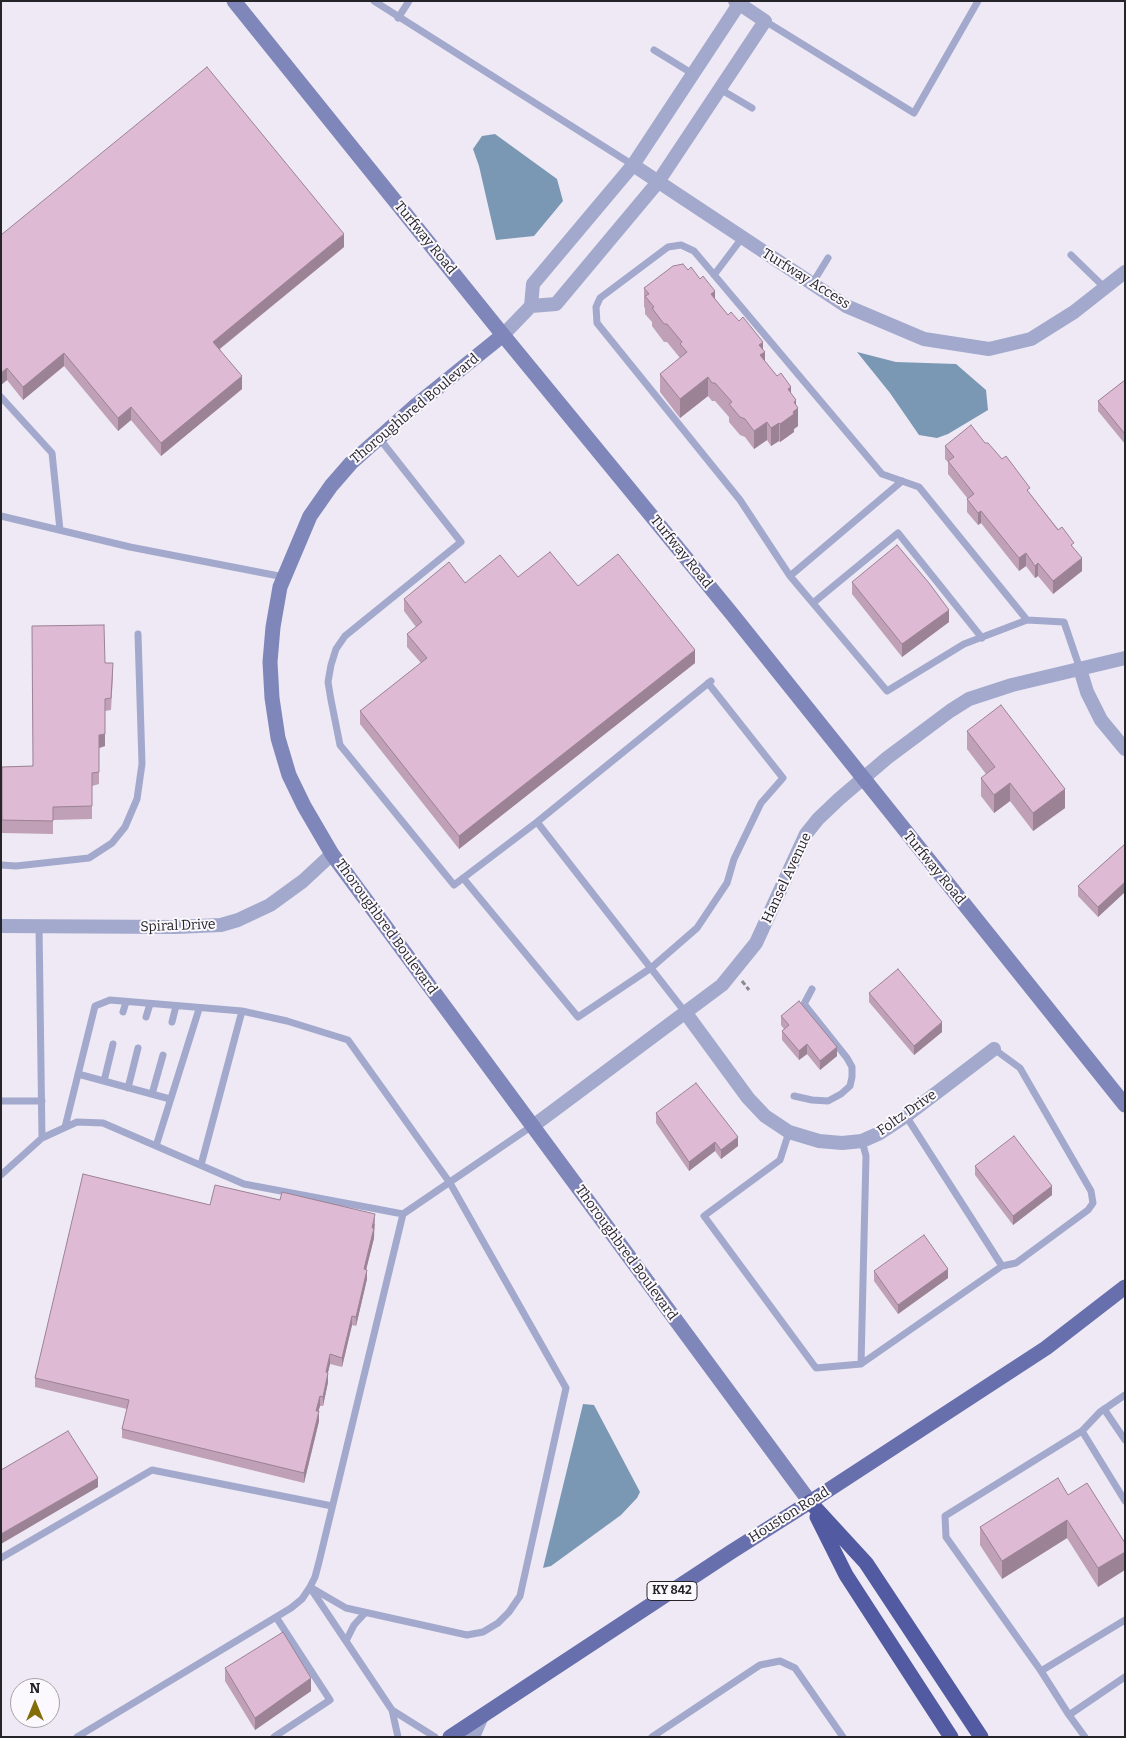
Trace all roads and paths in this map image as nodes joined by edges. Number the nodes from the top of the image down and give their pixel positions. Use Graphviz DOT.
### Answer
graph roads {
  1 [pos="234,1"];
  2 [pos="374,1"];
  3 [pos="409,1"];
  4 [pos="978,1"];
  5 [pos="737,2"];
  6 [pos="398,18"];
  7 [pos="765,21"];
  8 [pos="654,50"];
  9 [pos="693,74"];
  10 [pos="720,89"];
  11 [pos="752,108"];
  12 [pos="633,165"];
  13 [pos="658,182"];
  14 [pos="742,238"];
  15 [pos="1071,255"];
  16 [pos="828,258"];
  17 [pos="1125,272"];
  18 [pos="714,275"];
  19 [pos="812,284"];
  20 [pos="1105,288"];
  21 [pos="531,306"];
  22 [pos="503,335"];
  23 [pos="1,398"];
  24 [pos="379,438"];
  25 [pos="902,481"];
  26 [pos="1,516"];
  27 [pos="60,530"];
  28 [pos="790,576"];
  29 [pos="284,577"];
  30 [pos="813,603"];
  31 [pos="1027,620"];
  32 [pos="138,634"];
  33 [pos="982,638"];
  34 [pos="1125,658"];
  35 [pos="1080,669"];
  36 [pos="1125,749"];
  37 [pos="862,778"];
  38 [pos="537,822"];
  39 [pos="332,854"];
  40 [pos="1,865"];
  41 [pos="462,878"];
  42 [pos="1,926"];
  43 [pos="39,926"];
  44 [pos="651,968"];
  45 [pos="742,981"];
  46 [pos="812,989"];
  47 [pos="749,990"];
  48 [pos="126,1002"];
  49 [pos="150,1004"];
  50 [pos="176,1006"];
  51 [pos="199,1008"];
  52 [pos="242,1011"];
  53 [pos="123,1012"];
  54 [pos="686,1012"];
  55 [pos="146,1017"];
  56 [pos="172,1022"];
  57 [pos="113,1044"];
  58 [pos="138,1048"];
  59 [pos="994,1049"];
  60 [pos="163,1055"];
  61 [pos="78,1074"];
  62 [pos="104,1081"];
  63 [pos="128,1088"];
  64 [pos="152,1094"];
  65 [pos="794,1096"];
  66 [pos="170,1099"];
  67 [pos="1,1101"];
  68 [pos="42,1101"];
  69 [pos="1125,1105"];
  70 [pos="906,1116"];
  71 [pos="532,1126"];
  72 [pos="65,1127"];
  73 [pos="789,1132"];
  74 [pos="42,1138"];
  75 [pos="862,1141"];
  76 [pos="156,1146"];
  77 [pos="201,1165"];
  78 [pos="1,1174"];
  79 [pos="450,1183"];
  80 [pos="404,1214"];
  81 [pos="1002,1266"];
  82 [pos="1124,1289"];
  83 [pos="861,1364"];
  84 [pos="1125,1395"];
  85 [pos="1104,1409"];
  86 [pos="1082,1431"];
  87 [pos="1125,1440"];
  88 [pos="1125,1501"];
  89 [pos="810,1502"];
  90 [pos="332,1506"];
  91 [pos="1,1558"];
  92 [pos="310,1587"];
  93 [pos="365,1613"];
  94 [pos="276,1617"];
  95 [pos="1125,1620"];
  96 [pos="346,1641"];
  97 [pos="1041,1672"];
  98 [pos="1125,1677"];
  99 [pos="392,1710"];
  100 [pos="1069,1715"];
  101 [pos="482,1716"];
  102 [pos="77,1737"];
  103 [pos="274,1737"];
  104 [pos="398,1737"];
  105 [pos="435,1737"];
  106 [pos="450,1737"];
  107 [pos="473,1737"];
  108 [pos="652,1737"];
  109 [pos="843,1737"];
  110 [pos="951,1737"];
  111 [pos="982,1737"];
  112 [pos="1084,1737"];
  1 -- 22 [label="main road, Turfway Road"];
  2 -- 6 [label="lane"];
  3 -- 6 [label="lane"];
  4 -- 7 [label="lane"];
  5 -- 7 [label="street"];
  5 -- 9 [label="street"];
  6 -- 12 [label="lane"];
  7 -- 10 [label="street"];
  8 -- 9 [label="lane"];
  9 -- 12 [label="street"];
  10 -- 11 [label="lane"];
  10 -- 13 [label="street"];
  12 -- 13 [label="street, Turfway Access"];
  12 -- 21 [label="street"];
  13 -- 14 [label="street, Turfway Access"];
  13 -- 21 [label="street"];
  14 -- 18 [label="lane"];
  14 -- 19 [label="street, Turfway Access"];
  15 -- 20 [label="lane"];
  16 -- 19 [label="lane"];
  17 -- 20 [label="street, Turfway Access"];
  18 -- 25 [label="lane"];
  18 -- 28 [label="lane"];
  19 -- 20 [label="street, Turfway Access"];
  21 -- 22 [label="street"];
  22 -- 24 [label="main road, Thoroughbred Boulevard"];
  22 -- 37 [label="main road, Turfway Road"];
  23 -- 27 [label="lane"];
  24 -- 29 [label="main road, Thoroughbred Boulevard"];
  24 -- 41 [label="lane"];
  25 -- 28 [label="lane"];
  25 -- 31 [label="lane"];
  26 -- 27 [label="lane"];
  27 -- 29 [label="lane"];
  28 -- 30 [label="lane"];
  29 -- 39 [label="main road, Thoroughbred Boulevard"];
  30 -- 33 [label="lane"];
  30 -- 33 [label="lane"];
  31 -- 33 [label="lane"];
  31 -- 35 [label="lane"];
  32 -- 40 [label="lane"];
  34 -- 35 [label="street, Hansel Avenue"];
  35 -- 36 [label="street"];
  35 -- 37 [label="street, Hansel Avenue"];
  37 -- 54 [label="street, Hansel Avenue"];
  37 -- 69 [label="main road, Turfway Road"];
  38 -- 41 [label="lane"];
  38 -- 44 [label="lane"];
  38 -- 44 [label="lane"];
  39 -- 43 [label="street, Spiral Drive"];
  39 -- 71 [label="main road, Thoroughbred Boulevard"];
  41 -- 44 [label="lane"];
  42 -- 43 [label="street, Spiral Drive"];
  43 -- 68 [label="lane"];
  44 -- 54 [label="lane"];
  45 -- 47 [label="path"];
  46 -- 65 [label="lane"];
  48 -- 49 [label="lane"];
  48 -- 53 [label="lane"];
  48 -- 61 [label="lane"];
  49 -- 50 [label="lane"];
  49 -- 55 [label="lane"];
  50 -- 51 [label="lane"];
  50 -- 56 [label="lane"];
  51 -- 52 [label="lane"];
  51 -- 66 [label="lane"];
  52 -- 77 [label="lane"];
  52 -- 79 [label="lane"];
  54 -- 71 [label="street, Hansel Avenue"];
  54 -- 73 [label="street, Foltz Drive"];
  57 -- 62 [label="lane"];
  58 -- 63 [label="lane"];
  59 -- 70 [label="street, Foltz Drive"];
  59 -- 81 [label="lane"];
  60 -- 64 [label="lane"];
  61 -- 62 [label="lane"];
  61 -- 72 [label="lane"];
  62 -- 63 [label="lane"];
  63 -- 64 [label="lane"];
  64 -- 66 [label="lane"];
  66 -- 76 [label="lane"];
  67 -- 68 [label="lane"];
  68 -- 74 [label="lane"];
  70 -- 75 [label="street, Foltz Drive"];
  70 -- 81 [label="lane"];
  71 -- 79 [label="lane"];
  71 -- 89 [label="main road, Thoroughbred Boulevard"];
  72 -- 74 [label="lane"];
  72 -- 76 [label="lane"];
  73 -- 75 [label="street, Foltz Drive"];
  73 -- 83 [label="lane"];
  74 -- 78 [label="lane"];
  75 -- 83 [label="lane"];
  76 -- 77 [label="lane"];
  77 -- 80 [label="lane"];
  79 -- 80 [label="lane"];
  79 -- 93 [label="lane"];
  80 -- 90 [label="lane"];
  81 -- 83 [label="lane"];
  82 -- 89 [label="main road, Houston Road / KY 842"];
  84 -- 85 [label="lane"];
  85 -- 86 [label="lane"];
  85 -- 87 [label="lane"];
  86 -- 88 [label="lane"];
  86 -- 97 [label="lane"];
  89 -- 101 [label="main road, Houston Road / KY 842"];
  89 -- 110 [label="highway"];
  89 -- 111 [label="highway"];
  90 -- 91 [label="lane"];
  90 -- 92 [label="lane"];
  92 -- 93 [label="lane"];
  92 -- 94 [label="lane"];
  92 -- 96 [label="lane"];
  93 -- 96 [label="lane"];
  94 -- 102 [label="lane"];
  94 -- 103 [label="lane"];
  95 -- 97 [label="lane"];
  96 -- 99 [label="lane"];
  97 -- 100 [label="lane"];
  98 -- 100 [label="lane"];
  99 -- 104 [label="lane"];
  99 -- 105 [label="lane"];
  100 -- 112 [label="lane"];
  101 -- 106 [label="main road, Houston Road / KY 842"];
  101 -- 107 [label="street"];
  108 -- 109 [label="lane"];
}
